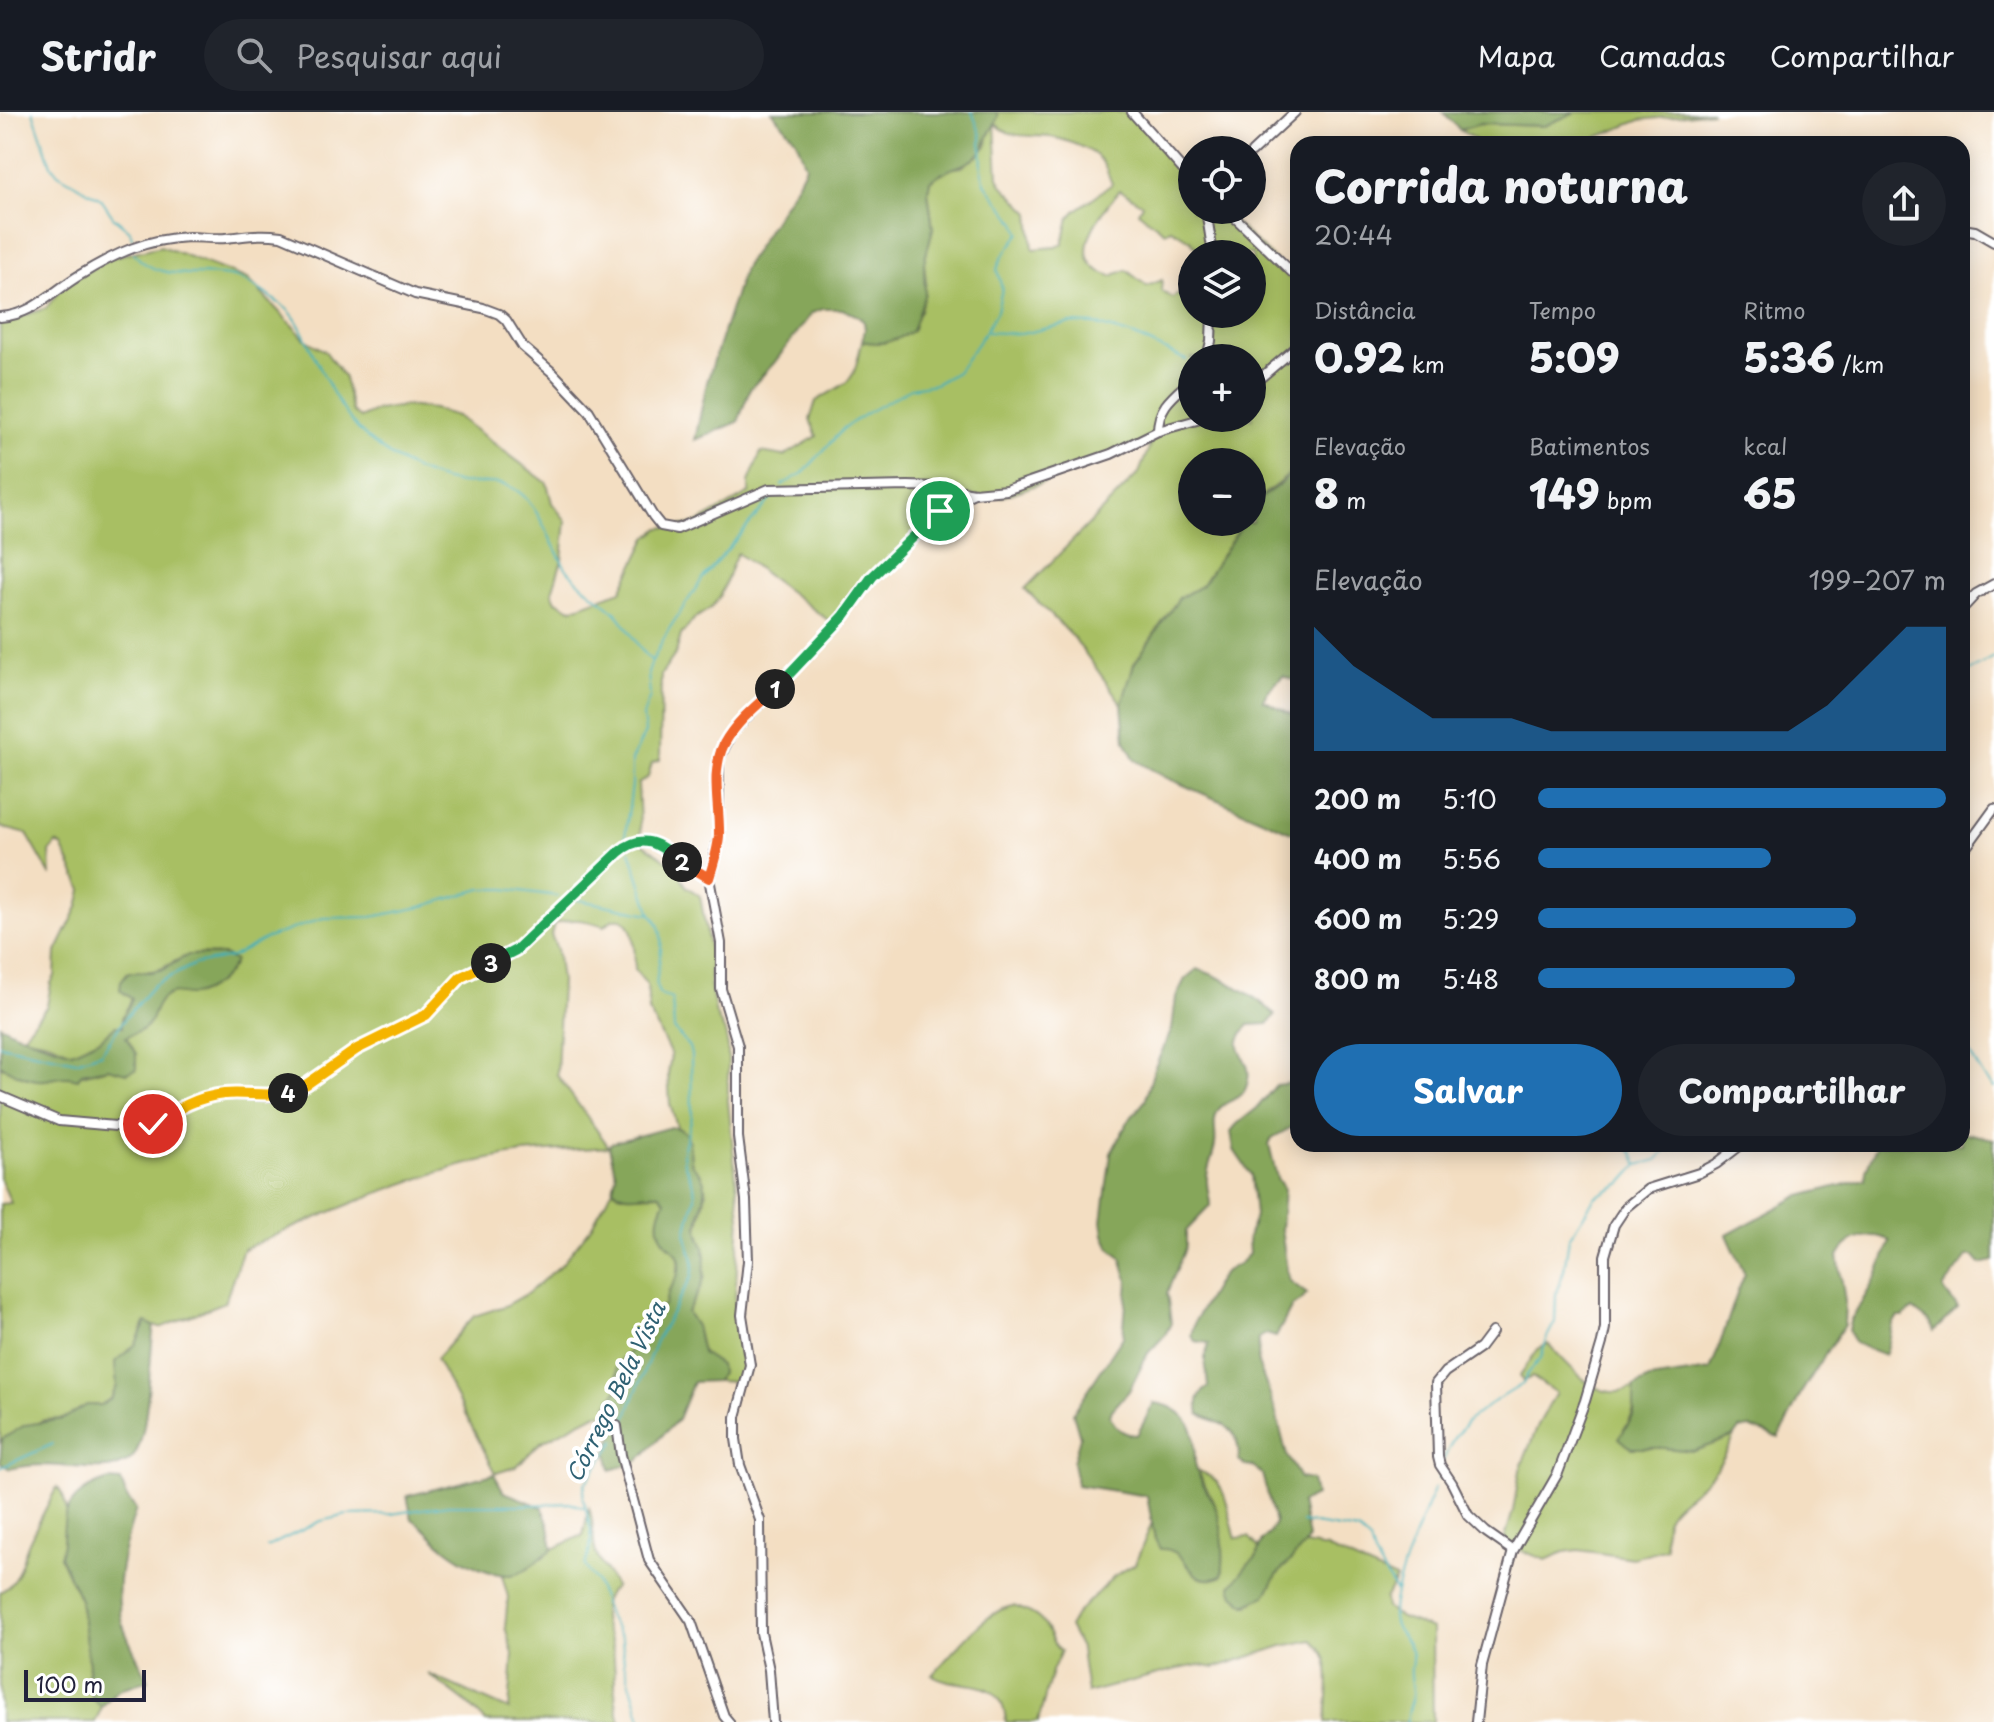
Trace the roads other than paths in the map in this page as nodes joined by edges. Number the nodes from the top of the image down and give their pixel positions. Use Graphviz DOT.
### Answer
graph roads {
  1 [pos="1132,112"];
  2 [pos="1295,112"];
  3 [pos="1266,139"];
  4 [pos="1178,164"];
  5 [pos="1242,224"];
  6 [pos="1970,230"];
  7 [pos="1994,242"];
  8 [pos="1290,270"];
  9 [pos="0,317"];
  10 [pos="1290,353"];
  11 [pos="1266,373"];
  12 [pos="1178,392"];
  13 [pos="1178,425"];
  14 [pos="1158,431"];
  15 [pos="974,493"];
  16 [pos="1994,584"];
  17 [pos="1970,600"];
  18 [pos="1994,809"];
  19 [pos="1970,842"];
  20 [pos="709,878"];
  21 [pos="0,1096"];
  22 [pos="1732,1152"];
  23 [pos="1492,1332"];
  24 [pos="617,1426"];
  25 [pos="1513,1551"];
  26 [pos="729,1722"];
  27 [pos="773,1722"];
  28 [pos="1476,1722"];
  1 -- 4 [label="street"];
  2 -- 3 [label="street"];
  5 -- 8 [label="street"];
  6 -- 7 [label="street"];
  9 -- 15 [label="street"];
  10 -- 11 [label="street"];
  12 -- 14 [label="street"];
  13 -- 14 [label="street"];
  14 -- 15 [label="street"];
  15 -- 20 [label="street"];
  16 -- 17 [label="street"];
  18 -- 19 [label="street"];
  20 -- 21 [label="street"];
  20 -- 27 [label="street"];
  22 -- 25 [label="street"];
  23 -- 25 [label="street"];
  24 -- 26 [label="street"];
  25 -- 28 [label="street"];
}
